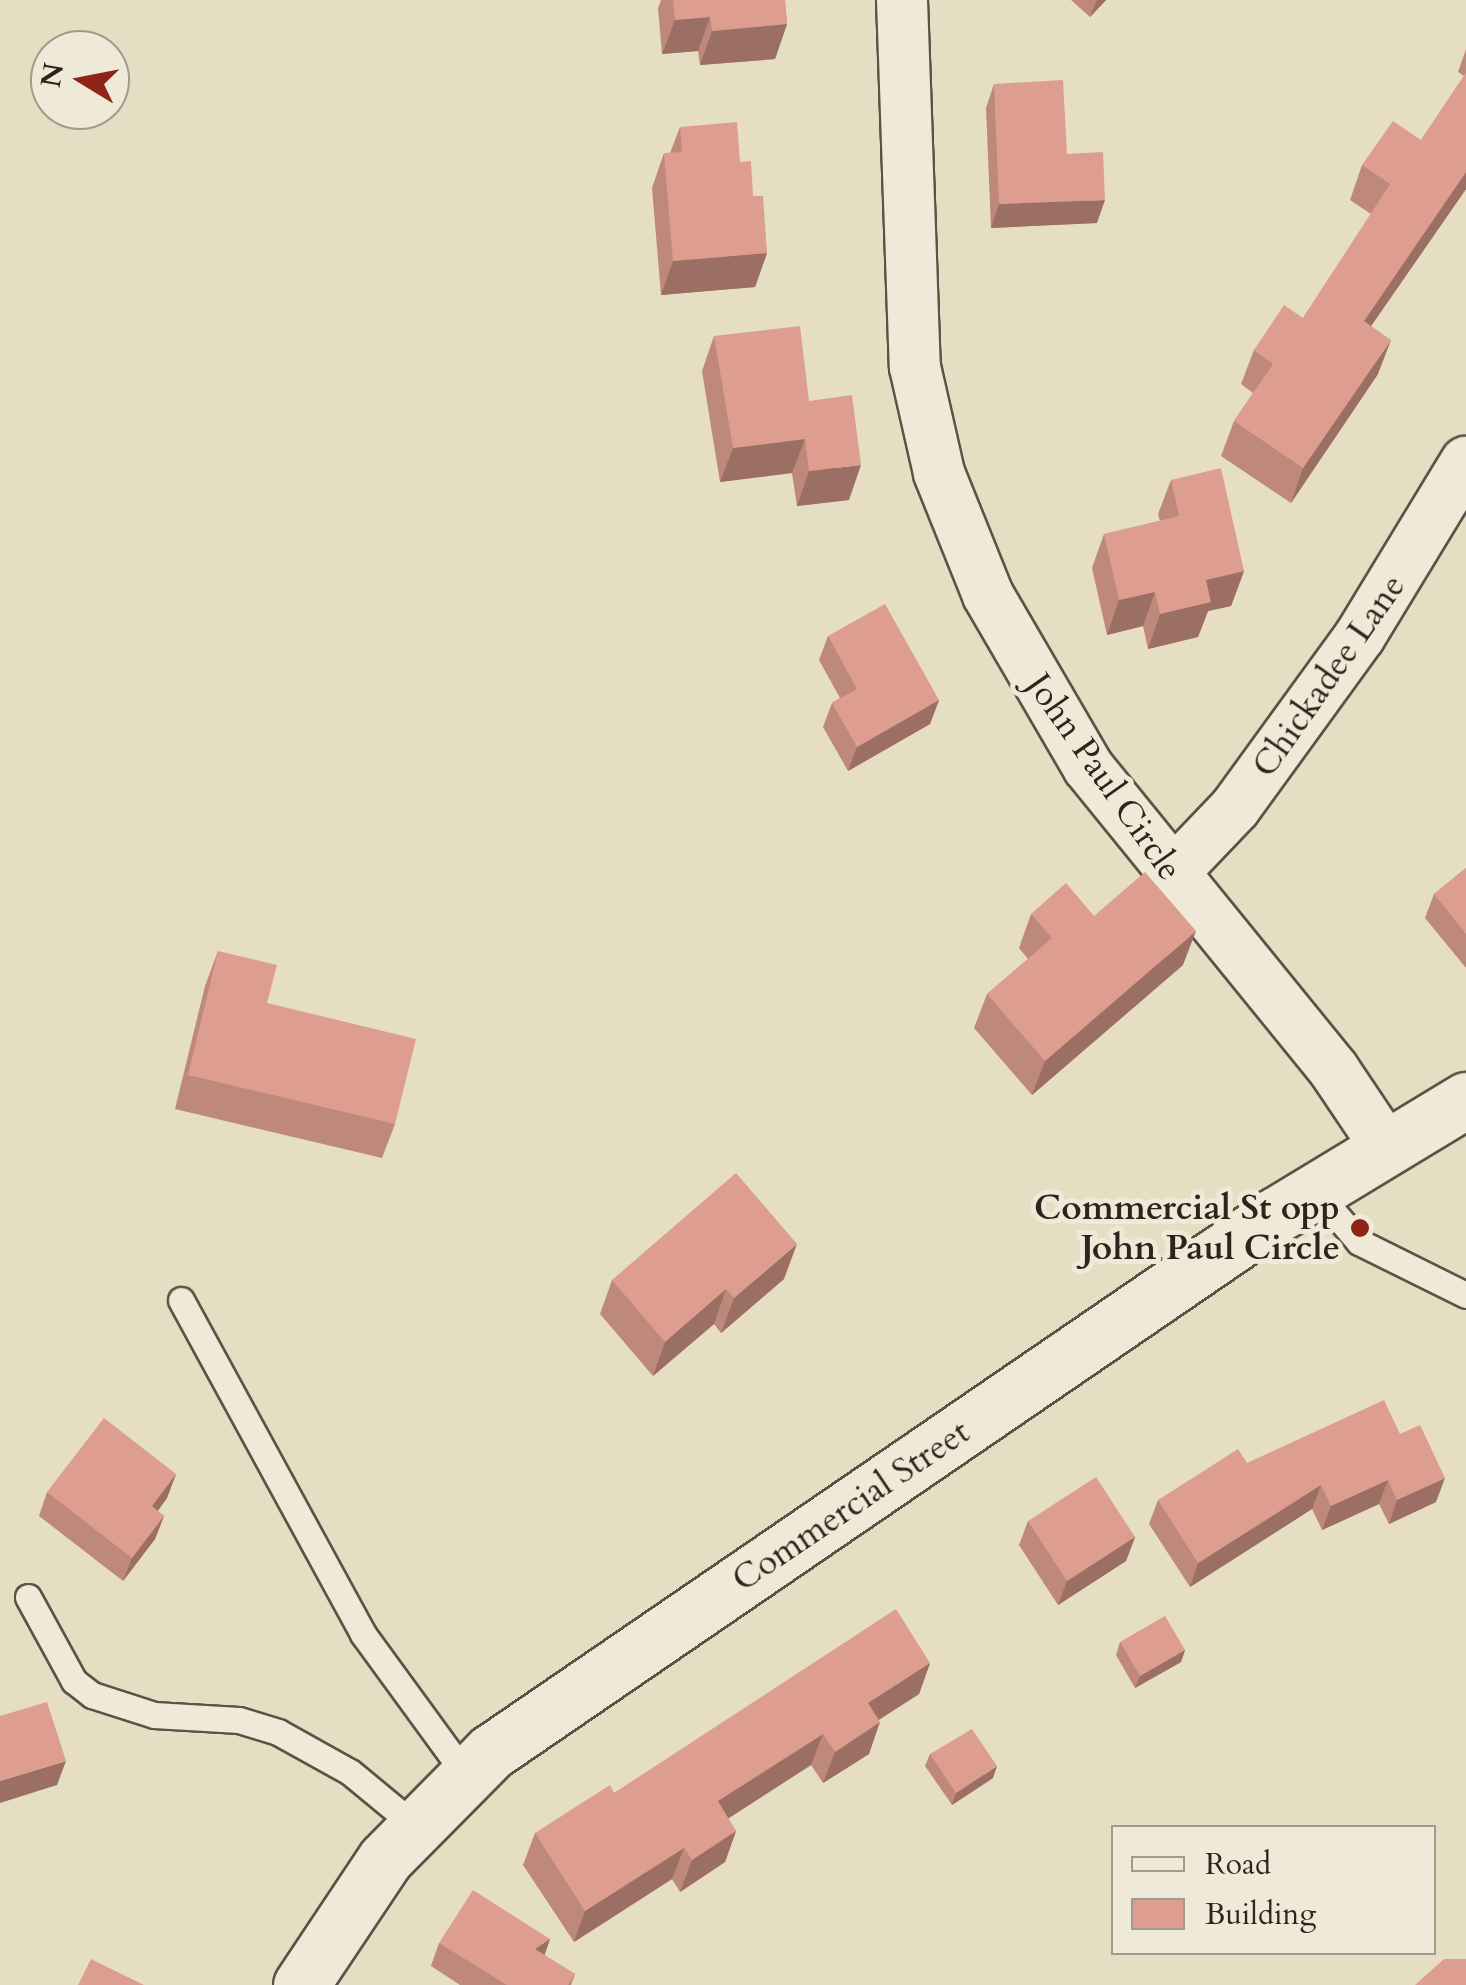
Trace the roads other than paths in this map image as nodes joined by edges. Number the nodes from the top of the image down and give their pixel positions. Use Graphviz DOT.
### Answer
graph roads {
  1 [pos="902,0"];
  2 [pos="1466,462"];
  3 [pos="1171,875"];
  4 [pos="1466,1100"];
  5 [pos="1385,1146"];
  6 [pos="1315,1190"];
  7 [pos="1466,1295"];
  8 [pos="181,1300"];
  9 [pos="28,1598"];
  10 [pos="465,1774"];
  11 [pos="414,1824"];
  12 [pos="302,1985"];
  1 -- 3 [label="street, John Paul Circle"];
  2 -- 3 [label="street, Chickadee Lane"];
  3 -- 5 [label="street, John Paul Circle"];
  4 -- 5 [label="main road, Commercial Street"];
  5 -- 6 [label="main road, Commercial Street"];
  6 -- 7 [label="lane"];
  6 -- 10 [label="main road, Commercial Street"];
  8 -- 10 [label="lane"];
  9 -- 11 [label="lane"];
  10 -- 11 [label="main road, Commercial Street"];
  11 -- 12 [label="main road, Commercial Street"];
}
